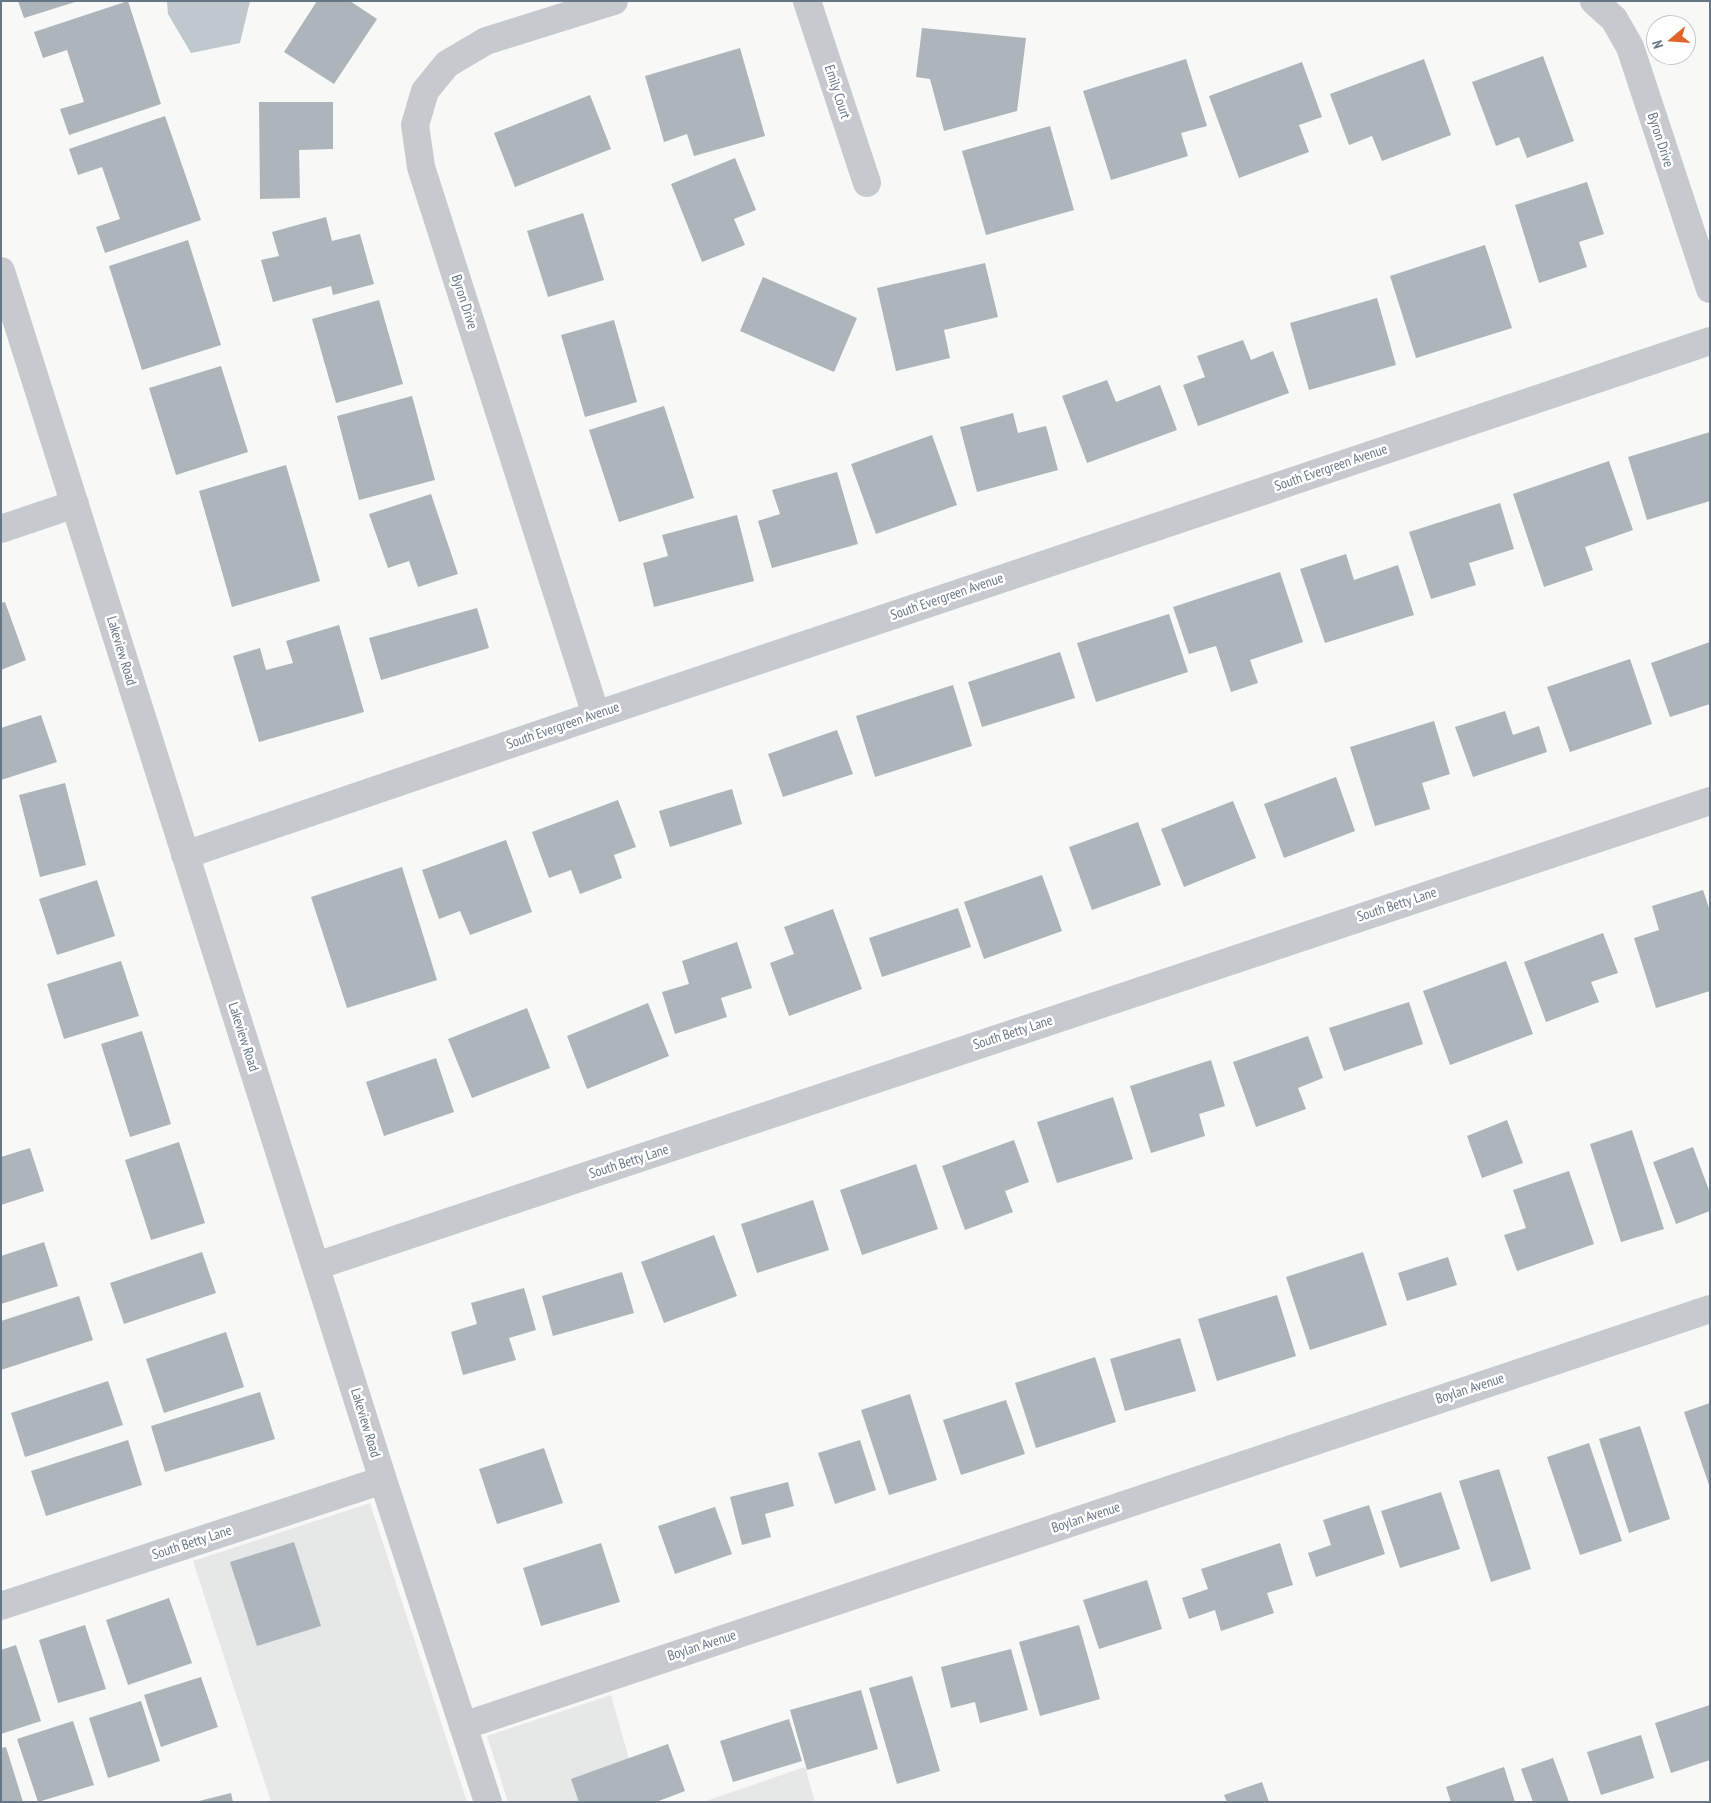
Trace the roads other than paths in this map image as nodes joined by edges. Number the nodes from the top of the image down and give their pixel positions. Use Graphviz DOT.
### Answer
graph roads {
  1 [pos="614,1"];
  2 [pos="807,1"];
  3 [pos="1594,1"];
  4 [pos="867,183"];
  5 [pos="1,271"];
  6 [pos="1710,289"];
  7 [pos="8,317"];
  8 [pos="1710,341"];
  9 [pos="75,504"];
  10 [pos="1,529"];
  11 [pos="596,715"];
  12 [pos="1710,800"];
  13 [pos="185,855"];
  14 [pos="316,1266"];
  15 [pos="1710,1309"];
  16 [pos="383,1480"];
  17 [pos="1,1606"];
  18 [pos="463,1726"];
  19 [pos="488,1802"];
  1 -- 11 [label="street, Byron Drive"];
  2 -- 4 [label="street, Emily Court"];
  3 -- 6 [label="street, Byron Drive"];
  5 -- 7 [label="street, Lakeview Road"];
  7 -- 9 [label="street, Lakeview Road"];
  8 -- 11 [label="street, South Evergreen Avenue"];
  9 -- 10 [label="street"];
  9 -- 13 [label="street, Lakeview Road"];
  11 -- 13 [label="street, South Evergreen Avenue"];
  12 -- 14 [label="street, South Betty Lane"];
  13 -- 14 [label="street, Lakeview Road"];
  14 -- 16 [label="street, Lakeview Road"];
  15 -- 18 [label="street, Boylan Avenue"];
  16 -- 17 [label="street, South Betty Lane"];
  16 -- 18 [label="street, Lakeview Road"];
  18 -- 19 [label="street, Lakeview Road"];
}
